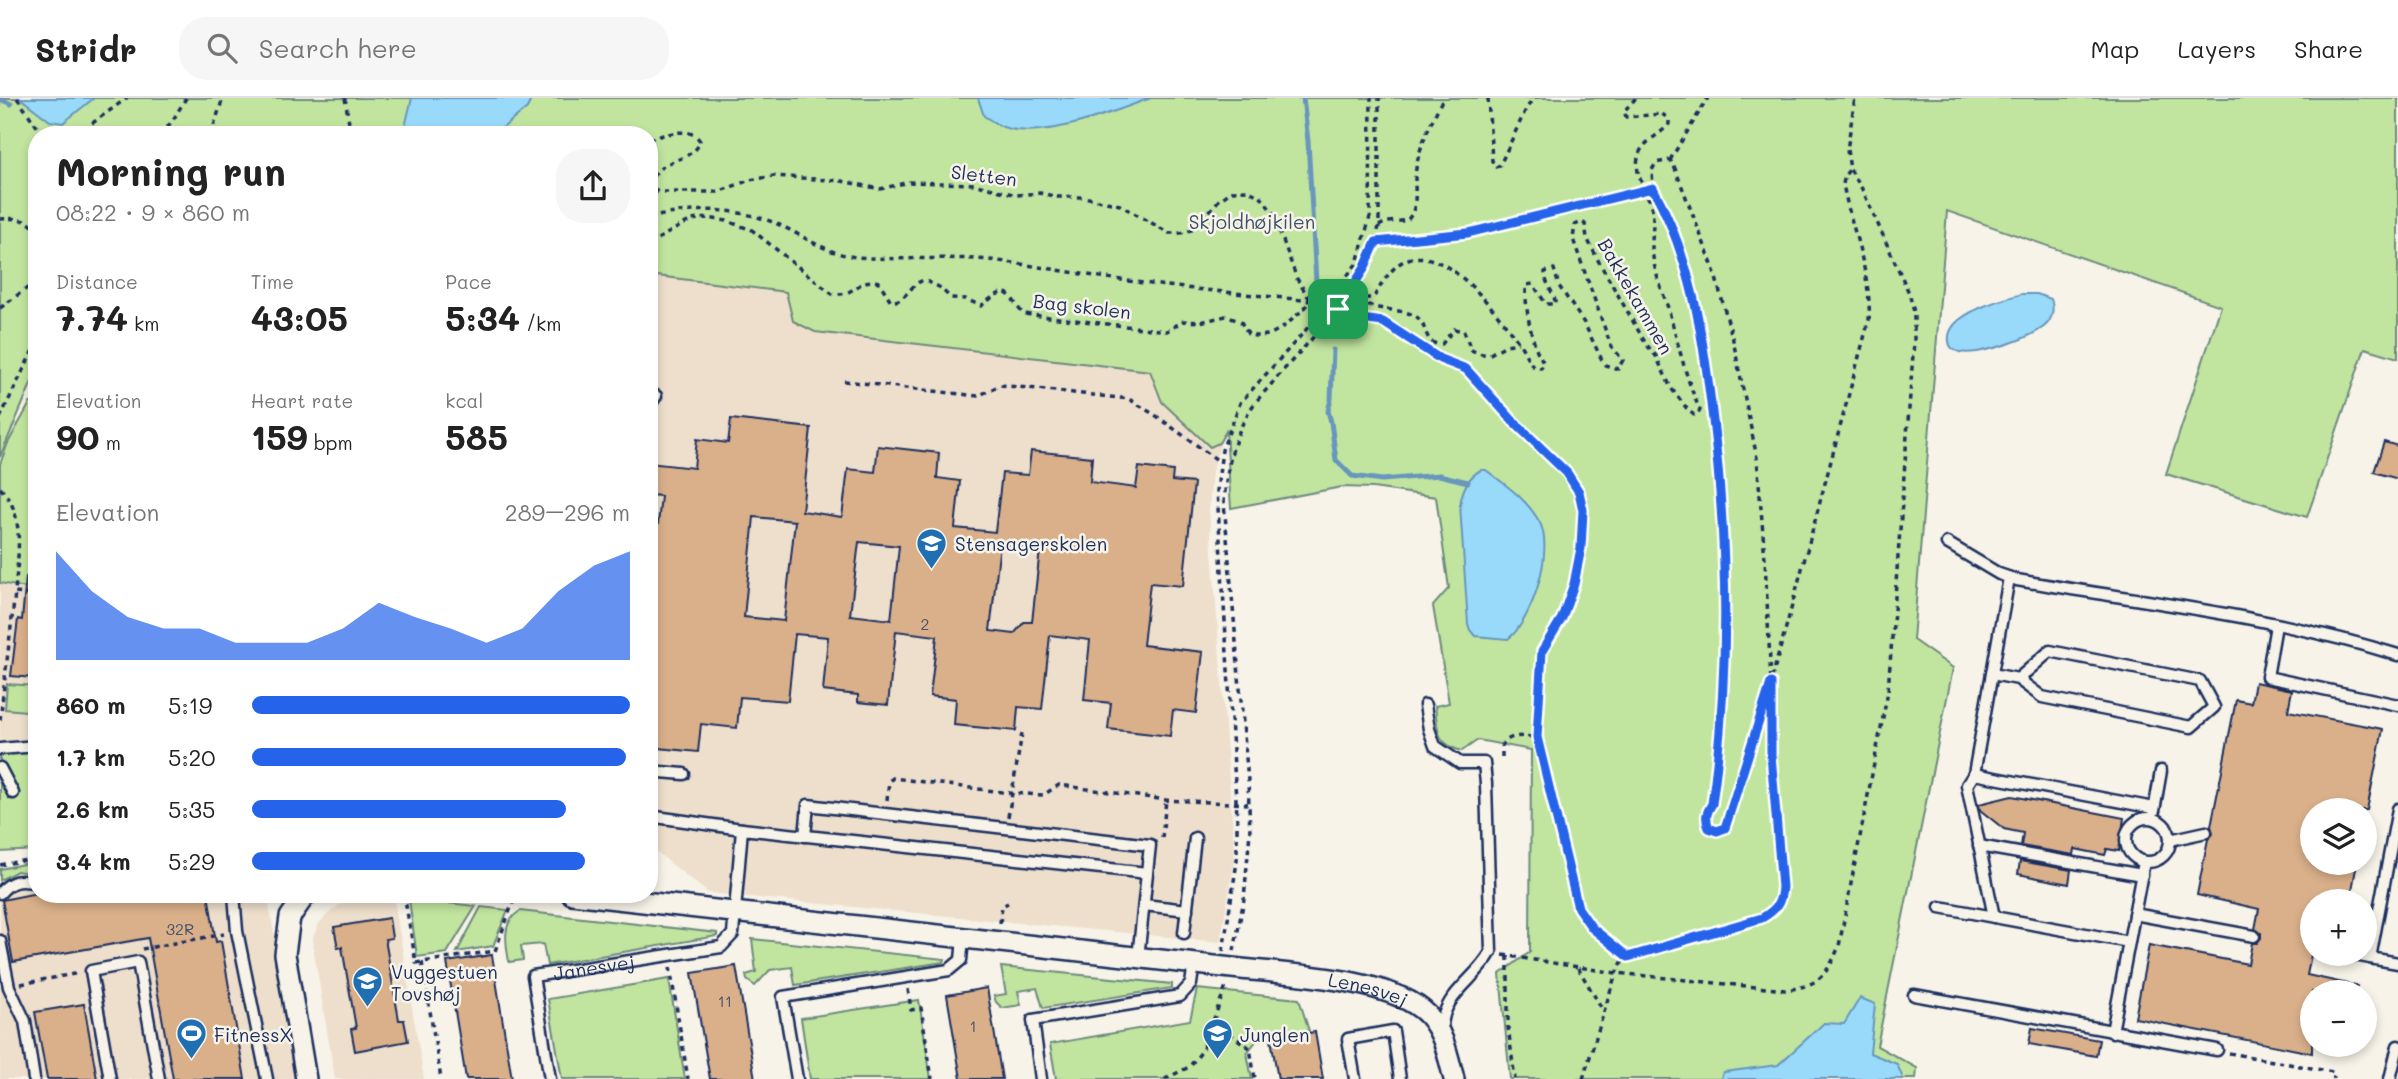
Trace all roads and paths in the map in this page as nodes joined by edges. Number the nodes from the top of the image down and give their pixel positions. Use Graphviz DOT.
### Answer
graph roads {
  1 [pos="17,98"];
  2 [pos="127,98"];
  3 [pos="186,98"];
  4 [pos="223,98"];
  5 [pos="345,98"];
  6 [pos="1371,98"];
  7 [pos="1379,98"];
  8 [pos="1443,98"];
  9 [pos="1488,98"];
  10 [pos="1535,98"];
  11 [pos="1636,98"];
  12 [pos="1708,98"];
  13 [pos="1856,98"];
  14 [pos="37,126"];
  15 [pos="88,126"];
  16 [pos="168,126"];
  17 [pos="214,126"];
  18 [pos="350,126"];
  19 [pos="658,137"];
  20 [pos="1670,160"];
  21 [pos="1850,169"];
  22 [pos="658,171"];
  23 [pos="1653,188"];
  24 [pos="1643,190"];
  25 [pos="658,192"];
  26 [pos="658,216"];
  27 [pos="0,219"];
  28 [pos="28,223"];
  29 [pos="1379,226"];
  30 [pos="658,239"];
  31 [pos="1376,242"];
  32 [pos="28,288"];
  33 [pos="1357,298"];
  34 [pos="1311,301"];
  35 [pos="1326,305"];
  36 [pos="0,308"];
  37 [pos="1338,309"];
  38 [pos="1520,344"];
  39 [pos="28,360"];
  40 [pos="844,381"];
  41 [pos="0,418"];
  42 [pos="1220,462"];
  43 [pos="0,488"];
  44 [pos="1947,543"];
  45 [pos="2009,578"];
  46 [pos="15,593"];
  47 [pos="28,594"];
  48 [pos="2276,625"];
  49 [pos="2398,655"];
  50 [pos="1992,674"];
  51 [pos="2018,679"];
  52 [pos="1771,683"];
  53 [pos="1424,705"];
  54 [pos="2398,705"];
  55 [pos="0,720"];
  56 [pos="1021,733"];
  57 [pos="1537,737"];
  58 [pos="28,747"];
  59 [pos="0,749"];
  60 [pos="1502,757"];
  61 [pos="0,768"];
  62 [pos="2161,771"];
  63 [pos="658,772"];
  64 [pos="684,774"];
  65 [pos="1974,774"];
  66 [pos="13,793"];
  67 [pos="1010,793"];
  68 [pos="1249,804"];
  69 [pos="1237,805"];
  70 [pos="2398,808"];
  71 [pos="2153,813"];
  72 [pos="885,814"];
  73 [pos="658,817"];
  74 [pos="1007,828"];
  75 [pos="742,829"];
  76 [pos="2206,832"];
  77 [pos="805,836"];
  78 [pos="1195,838"];
  79 [pos="2170,840"];
  80 [pos="1979,846"];
  81 [pos="28,860"];
  82 [pos="2144,862"];
  83 [pos="0,865"];
  84 [pos="1147,873"];
  85 [pos="2142,875"];
  86 [pos="28,882"];
  87 [pos="0,893"];
  88 [pos="235,903"];
  89 [pos="298,903"];
  90 [pos="406,903"];
  91 [pos="513,903"];
  92 [pos="652,903"];
  93 [pos="1008,904"];
  94 [pos="1143,905"];
  95 [pos="1940,907"];
  96 [pos="1187,910"];
  97 [pos="733,912"];
  98 [pos="2134,914"];
  99 [pos="1994,917"];
  100 [pos="2377,920"];
  101 [pos="237,931"];
  102 [pos="1184,933"];
  103 [pos="2254,936"];
  104 [pos="963,938"];
  105 [pos="0,941"];
  106 [pos="999,942"];
  107 [pos="2129,942"];
  108 [pos="1490,952"];
  109 [pos="1508,956"];
  110 [pos="1628,957"];
  111 [pos="1138,958"];
  112 [pos="2377,959"];
  113 [pos="138,962"];
  114 [pos="422,962"];
  115 [pos="2398,963"];
  116 [pos="1194,964"];
  117 [pos="1226,967"];
  118 [pos="1577,967"];
  119 [pos="91,971"];
  120 [pos="671,973"];
  121 [pos="1616,973"];
  122 [pos="906,977"];
  123 [pos="9,987"];
  124 [pos="1914,995"];
  125 [pos="1604,1012"];
  126 [pos="1213,1022"];
  127 [pos="2112,1032"];
  128 [pos="1442,1036"];
  129 [pos="2398,1046"];
  130 [pos="2217,1050"];
  131 [pos="34,1079"];
  132 [pos="110,1079"];
  133 [pos="159,1079"];
  134 [pos="267,1079"];
  135 [pos="306,1079"];
  136 [pos="441,1079"];
  137 [pos="550,1079"];
  138 [pos="688,1079"];
  139 [pos="797,1079"];
  140 [pos="932,1079"];
  141 [pos="1041,1079"];
  142 [pos="1165,1079"];
  143 [pos="1255,1079"];
  144 [pos="1355,1079"];
  145 [pos="1401,1079"];
  146 [pos="1454,1079"];
  147 [pos="1515,1079"];
  148 [pos="1583,1079"];
  149 [pos="2334,1079"];
  150 [pos="2390,1079"];
  1 -- 14 [label="path"];
  2 -- 15 [label="path"];
  3 -- 16 [label="path"];
  4 -- 17 [label="path"];
  5 -- 18 [label="path"];
  6 -- 35 [label="path"];
  7 -- 29 [label="path"];
  8 -- 29 [label="path"];
  9 -- 10 [label="path"];
  11 -- 24 [label="path, Bakkekammen"];
  12 -- 20 [label="path"];
  13 -- 21 [label="path"];
  19 -- 22 [label="path, Sletten"];
  20 -- 23 [label="path"];
  20 -- 52 [label="path"];
  21 -- 52 [label="path"];
  21 -- 121 [label="path"];
  23 -- 24 [label="path"];
  23 -- 52 [label="path"];
  24 -- 31 [label="path"];
  24 -- 38 [label="path, Bakkekammen"];
  25 -- 34 [label="path, Sletten"];
  26 -- 34 [label="path"];
  27 -- 28 [label="path"];
  29 -- 31 [label="path"];
  30 -- 34 [label="path, Bag skolen"];
  31 -- 37 [label="path"];
  32 -- 36 [label="path"];
  33 -- 37 [label="path"];
  33 -- 38 [label="path"];
  33 -- 38 [label="path"];
  34 -- 35 [label="path"];
  35 -- 37 [label="path"];
  35 -- 42 [label="path"];
  37 -- 57 [label="path"];
  37 -- 68 [label="path"];
  39 -- 41 [label="path"];
  40 -- 42 [label="path"];
  42 -- 69 [label="path"];
  43 -- 46 [label="path"];
  44 -- 45 [label="lane"];
  45 -- 48 [label="lane"];
  45 -- 50 [label="lane"];
  46 -- 47 [label="path"];
  46 -- 55 [label="path"];
  48 -- 49 [label="lane"];
  48 -- 54 [label="lane"];
  50 -- 51 [label="lane"];
  50 -- 65 [label="lane"];
  51 -- 51 [label="lane"];
  52 -- 110 [label="path"];
  53 -- 108 [label="lane"];
  56 -- 67 [label="path"];
  57 -- 60 [label="path"];
  57 -- 110 [label="path"];
  58 -- 59 [label="lane"];
  61 -- 66 [label="lane"];
  62 -- 71 [label="lane"];
  63 -- 64 [label="lane"];
  65 -- 71 [label="lane"];
  65 -- 80 [label="lane"];
  67 -- 69 [label="path"];
  67 -- 72 [label="path"];
  67 -- 74 [label="path"];
  68 -- 69 [label="path"];
  68 -- 117 [label="path"];
  69 -- 117 [label="path"];
  70 -- 100 [label="lane"];
  71 -- 79 [label="lane"];
  71 -- 82 [label="lane"];
  72 -- 74 [label="lane"];
  72 -- 77 [label="lane"];
  73 -- 75 [label="lane"];
  74 -- 84 [label="lane"];
  75 -- 77 [label="lane"];
  75 -- 97 [label="lane"];
  76 -- 79 [label="lane"];
  77 -- 84 [label="lane"];
  78 -- 96 [label="lane"];
  79 -- 82 [label="lane"];
  80 -- 85 [label="lane"];
  80 -- 99 [label="lane"];
  81 -- 83 [label="path"];
  82 -- 85 [label="lane"];
  84 -- 94 [label="lane"];
  85 -- 98 [label="lane"];
  86 -- 87 [label="lane"];
  88 -- 101 [label="lane"];
  89 -- 135 [label="street"];
  90 -- 114 [label="path"];
  91 -- 114 [label="path"];
  92 -- 97 [label="street"];
  93 -- 106 [label="path"];
  94 -- 96 [label="lane"];
  94 -- 111 [label="lane"];
  95 -- 99 [label="lane"];
  96 -- 102 [label="lane"];
  97 -- 104 [label="street"];
  97 -- 137 [label="lane, Janesvej"];
  98 -- 103 [label="lane"];
  98 -- 107 [label="lane"];
  99 -- 107 [label="lane"];
  101 -- 113 [label="path"];
  101 -- 134 [label="lane"];
  104 -- 106 [label="street"];
  104 -- 122 [label="lane"];
  105 -- 123 [label="lane"];
  106 -- 111 [label="street"];
  107 -- 127 [label="lane"];
  108 -- 109 [label="path"];
  108 -- 128 [label="lane"];
  109 -- 118 [label="path"];
  109 -- 147 [label="path"];
  110 -- 121 [label="path"];
  111 -- 116 [label="street"];
  112 -- 115 [label="lane"];
  113 -- 119 [label="lane"];
  113 -- 133 [label="lane"];
  114 -- 136 [label="path"];
  116 -- 117 [label="street"];
  116 -- 141 [label="lane"];
  117 -- 126 [label="path"];
  117 -- 128 [label="street, Lenesvej"];
  118 -- 121 [label="path"];
  118 -- 125 [label="path"];
  119 -- 123 [label="path"];
  119 -- 132 [label="lane"];
  120 -- 138 [label="path"];
  121 -- 125 [label="path"];
  122 -- 139 [label="lane"];
  122 -- 140 [label="path"];
  123 -- 131 [label="lane"];
  124 -- 127 [label="lane"];
  125 -- 148 [label="path"];
  126 -- 142 [label="path"];
  126 -- 143 [label="path"];
  127 -- 130 [label="lane"];
  128 -- 146 [label="street, Lenesvej"];
  129 -- 150 [label="lane"];
  130 -- 149 [label="path"];
  144 -- 145 [label="lane"];
}
